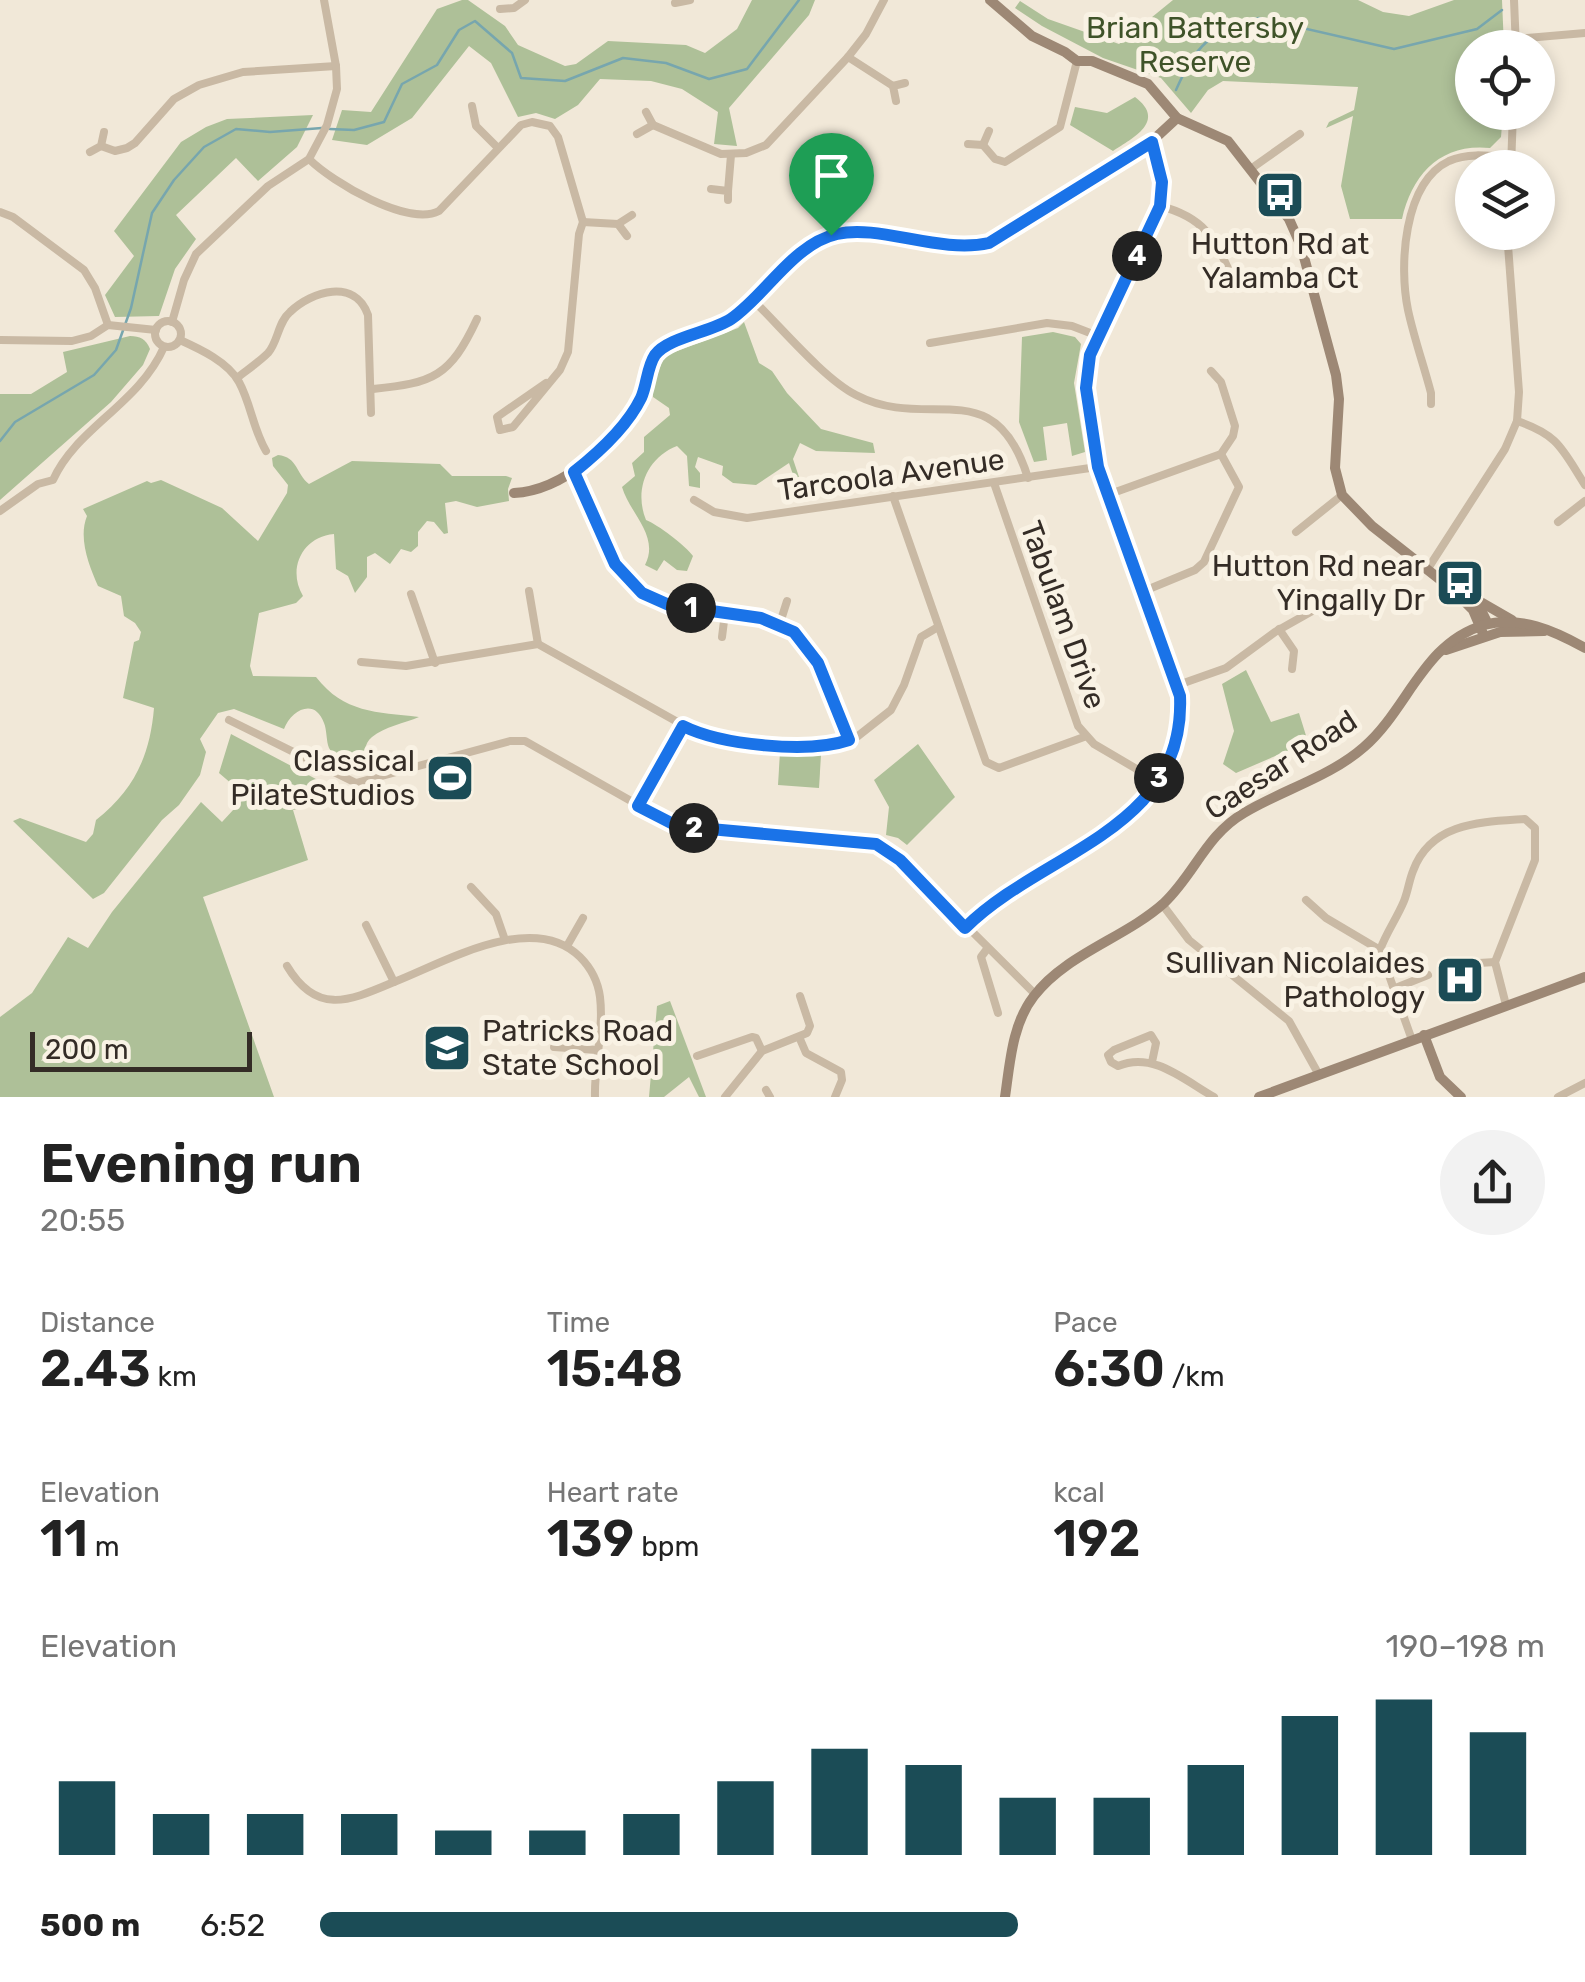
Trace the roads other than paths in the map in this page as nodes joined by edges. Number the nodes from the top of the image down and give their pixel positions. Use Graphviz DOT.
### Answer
graph roads {
  1 [pos="525,0"];
  2 [pos="690,0"];
  3 [pos="884,0"];
  4 [pos="990,0"];
  5 [pos="1514,0"];
  6 [pos="322,3"];
  7 [pos="676,3"];
  8 [pos="500,9"];
  9 [pos="1515,30"];
  10 [pos="1585,33"];
  11 [pos="1555,37"];
  12 [pos="848,57"];
  13 [pos="1076,62"];
  14 [pos="336,66"];
  15 [pos="905,82"];
  16 [pos="893,86"];
  17 [pos="896,101"];
  18 [pos="472,106"];
  19 [pos="646,112"];
  20 [pos="474,118"];
  21 [pos="1177,118"];
  22 [pos="460,120"];
  23 [pos="653,126"];
  24 [pos="989,131"];
  25 [pos="104,132"];
  26 [pos="637,134"];
  27 [pos="1300,134"];
  28 [pos="1152,142"];
  29 [pos="968,144"];
  30 [pos="983,144"];
  31 [pos="101,146"];
  32 [pos="498,148"];
  33 [pos="90,152"];
  34 [pos="731,155"];
  35 [pos="308,160"];
  36 [pos="1455,160"];
  37 [pos="1252,168"];
  38 [pos="711,190"];
  39 [pos="1160,206"];
  40 [pos="0,212"];
  41 [pos="632,216"];
  42 [pos="583,222"];
  43 [pos="618,224"];
  44 [pos="627,236"];
  45 [pos="1508,250"];
  46 [pos="1232,278"];
  47 [pos="754,300"];
  48 [pos="478,318"];
  49 [pos="172,322"];
  50 [pos="108,325"];
  51 [pos="156,330"];
  52 [pos="1098,336"];
  53 [pos="0,340"];
  54 [pos="180,340"];
  55 [pos="930,343"];
  56 [pos="164,346"];
  57 [pos="1211,371"];
  58 [pos="237,378"];
  59 [pos="546,384"];
  60 [pos="373,389"];
  61 [pos="1431,404"];
  62 [pos="371,414"];
  63 [pos="1517,421"];
  64 [pos="266,451"];
  65 [pos="1222,454"];
  66 [pos="1098,467"];
  67 [pos="574,472"];
  68 [pos="1028,478"];
  69 [pos="994,483"];
  70 [pos="1585,485"];
  71 [pos="514,494"];
  72 [pos="1110,494"];
  73 [pos="1342,495"];
  74 [pos="893,496"];
  75 [pos="694,500"];
  76 [pos="1585,501"];
  77 [pos="0,511"];
  78 [pos="1558,522"];
  79 [pos="1296,532"];
  80 [pos="1427,570"];
  81 [pos="528,591"];
  82 [pos="1144,591"];
  83 [pos="412,594"];
  84 [pos="1468,600"];
  85 [pos="787,601"];
  86 [pos="1314,610"];
  87 [pos="725,613"];
  88 [pos="1514,622"];
  89 [pos="780,623"];
  90 [pos="938,628"];
  91 [pos="1279,630"];
  92 [pos="1486,630"];
  93 [pos="1544,631"];
  94 [pos="1462,634"];
  95 [pos="722,637"];
  96 [pos="538,644"];
  97 [pos="1585,648"];
  98 [pos="1445,651"];
  99 [pos="360,662"];
  100 [pos="435,662"];
  101 [pos="1292,670"];
  102 [pos="1178,686"];
  103 [pos="229,720"];
  104 [pos="683,726"];
  105 [pos="1084,736"];
  106 [pos="849,740"];
  107 [pos="1157,781"];
  108 [pos="638,806"];
  109 [pos="470,887"];
  110 [pos="1306,900"];
  111 [pos="1162,904"];
  112 [pos="583,918"];
  113 [pos="366,925"];
  114 [pos="965,928"];
  115 [pos="505,940"];
  116 [pos="566,946"];
  117 [pos="987,949"];
  118 [pos="1380,950"];
  119 [pos="1495,962"];
  120 [pos="1463,964"];
  121 [pos="287,966"];
  122 [pos="1428,976"];
  123 [pos="1585,977"];
  124 [pos="394,982"];
  125 [pos="1392,989"];
  126 [pos="1035,994"];
  127 [pos="800,996"];
  128 [pos="1506,1004"];
  129 [pos="998,1013"];
  130 [pos="1424,1035"];
  131 [pos="800,1038"];
  132 [pos="1412,1040"];
  133 [pos="554,1046"];
  134 [pos="597,1050"];
  135 [pos="762,1052"];
  136 [pos="697,1056"];
  137 [pos="1152,1062"];
  138 [pos="1318,1075"];
  139 [pos="1585,1082"];
  140 [pos="730,1095"];
  141 [pos="1211,1096"];
  142 [pos="595,1097"];
  143 [pos="835,1097"];
  144 [pos="1005,1097"];
  145 [pos="1259,1097"];
  146 [pos="1461,1097"];
  147 [pos="1558,1097"];
  1 -- 8 [label="street"];
  2 -- 7 [label="street"];
  3 -- 12 [label="street"];
  4 -- 13 [label="street"];
  5 -- 9 [label="street"];
  6 -- 14 [label="street"];
  10 -- 11 [label="street"];
  12 -- 16 [label="street"];
  12 -- 34 [label="street"];
  13 -- 21 [label="street"];
  13 -- 30 [label="street"];
  14 -- 31 [label="street"];
  14 -- 35 [label="street"];
  15 -- 16 [label="street"];
  16 -- 17 [label="street"];
  18 -- 20 [label="street"];
  19 -- 23 [label="street"];
  20 -- 22 [label="street"];
  20 -- 32 [label="street"];
  21 -- 28 [label="street"];
  21 -- 37 [label="street"];
  23 -- 26 [label="street"];
  23 -- 34 [label="street"];
  24 -- 30 [label="street"];
  25 -- 31 [label="street"];
  27 -- 37 [label="street"];
  28 -- 39 [label="street"];
  28 -- 47 [label="street"];
  29 -- 30 [label="street"];
  31 -- 33 [label="street"];
  32 -- 35 [label="street"];
  32 -- 42 [label="street"];
  34 -- 38 [label="street"];
  35 -- 49 [label="street"];
  36 -- 61 [label="street"];
  37 -- 73 [label="street"];
  39 -- 46 [label="street"];
  39 -- 52 [label="street"];
  40 -- 50 [label="street"];
  41 -- 43 [label="street"];
  42 -- 43 [label="street"];
  42 -- 59 [label="street"];
  43 -- 44 [label="street"];
  45 -- 63 [label="street"];
  47 -- 67 [label="street"];
  47 -- 68 [label="street"];
  48 -- 60 [label="street"];
  49 -- 51 [label="street"];
  49 -- 54 [label="street"];
  50 -- 51 [label="street"];
  50 -- 53 [label="street"];
  51 -- 56 [label="street"];
  52 -- 55 [label="street"];
  52 -- 66 [label="street"];
  54 -- 56 [label="street"];
  54 -- 58 [label="street"];
  56 -- 77 [label="street"];
  57 -- 65 [label="street"];
  58 -- 60 [label="street"];
  58 -- 64 [label="street"];
  59 -- 59 [label="street"];
  60 -- 62 [label="street"];
  63 -- 70 [label="street"];
  63 -- 80 [label="street"];
  65 -- 72 [label="street"];
  65 -- 82 [label="street"];
  66 -- 68 [label="street, Tarcoola Avenue"];
  66 -- 72 [label="street"];
  67 -- 71 [label="street"];
  67 -- 87 [label="street"];
  68 -- 69 [label="street, Tarcoola Avenue"];
  69 -- 74 [label="street, Tarcoola Avenue"];
  69 -- 105 [label="street, Tabulam Drive"];
  72 -- 82 [label="street"];
  73 -- 79 [label="street"];
  73 -- 80 [label="street"];
  74 -- 75 [label="street, Tarcoola Avenue"];
  74 -- 90 [label="street"];
  76 -- 78 [label="street"];
  80 -- 84 [label="street"];
  81 -- 96 [label="street"];
  82 -- 102 [label="street"];
  83 -- 100 [label="street"];
  84 -- 88 [label="street"];
  84 -- 92 [label="street"];
  84 -- 94 [label="street"];
  85 -- 89 [label="street"];
  86 -- 91 [label="street"];
  87 -- 89 [label="street"];
  87 -- 95 [label="street"];
  88 -- 92 [label="street"];
  88 -- 93 [label="street"];
  89 -- 106 [label="street"];
  90 -- 105 [label="street"];
  90 -- 106 [label="street"];
  91 -- 101 [label="street"];
  91 -- 102 [label="street"];
  92 -- 93 [label="street"];
  92 -- 94 [label="street, Caesar Road"];
  92 -- 98 [label="street, Caesar Road"];
  93 -- 97 [label="street"];
  94 -- 98 [label="street, Caesar Road"];
  96 -- 100 [label="street"];
  96 -- 104 [label="street"];
  98 -- 111 [label="street, Caesar Road"];
  99 -- 100 [label="street"];
  102 -- 107 [label="street"];
  103 -- 108 [label="street"];
  104 -- 106 [label="street"];
  104 -- 108 [label="street"];
  105 -- 107 [label="street, Tabulam Drive"];
  107 -- 114 [label="street"];
  108 -- 114 [label="street"];
  109 -- 115 [label="street"];
  110 -- 118 [label="street"];
  111 -- 126 [label="street, Caesar Road"];
  111 -- 138 [label="street"];
  112 -- 116 [label="street"];
  113 -- 124 [label="street"];
  114 -- 117 [label="street"];
  115 -- 116 [label="street"];
  115 -- 124 [label="street"];
  116 -- 134 [label="street"];
  117 -- 126 [label="street"];
  117 -- 129 [label="street"];
  118 -- 119 [label="street"];
  118 -- 125 [label="street"];
  119 -- 120 [label="street"];
  119 -- 128 [label="street"];
  121 -- 124 [label="street"];
  122 -- 125 [label="street"];
  123 -- 128 [label="street"];
  125 -- 132 [label="street"];
  126 -- 144 [label="street, Caesar Road"];
  127 -- 131 [label="street"];
  128 -- 130 [label="street"];
  130 -- 132 [label="street"];
  130 -- 146 [label="street"];
  131 -- 135 [label="street"];
  131 -- 143 [label="street"];
  132 -- 138 [label="street"];
  133 -- 134 [label="street"];
  134 -- 142 [label="street"];
  135 -- 136 [label="street"];
  135 -- 140 [label="street"];
  137 -- 137 [label="street"];
  137 -- 141 [label="street"];
  138 -- 145 [label="street"];
  139 -- 147 [label="street"];
}
